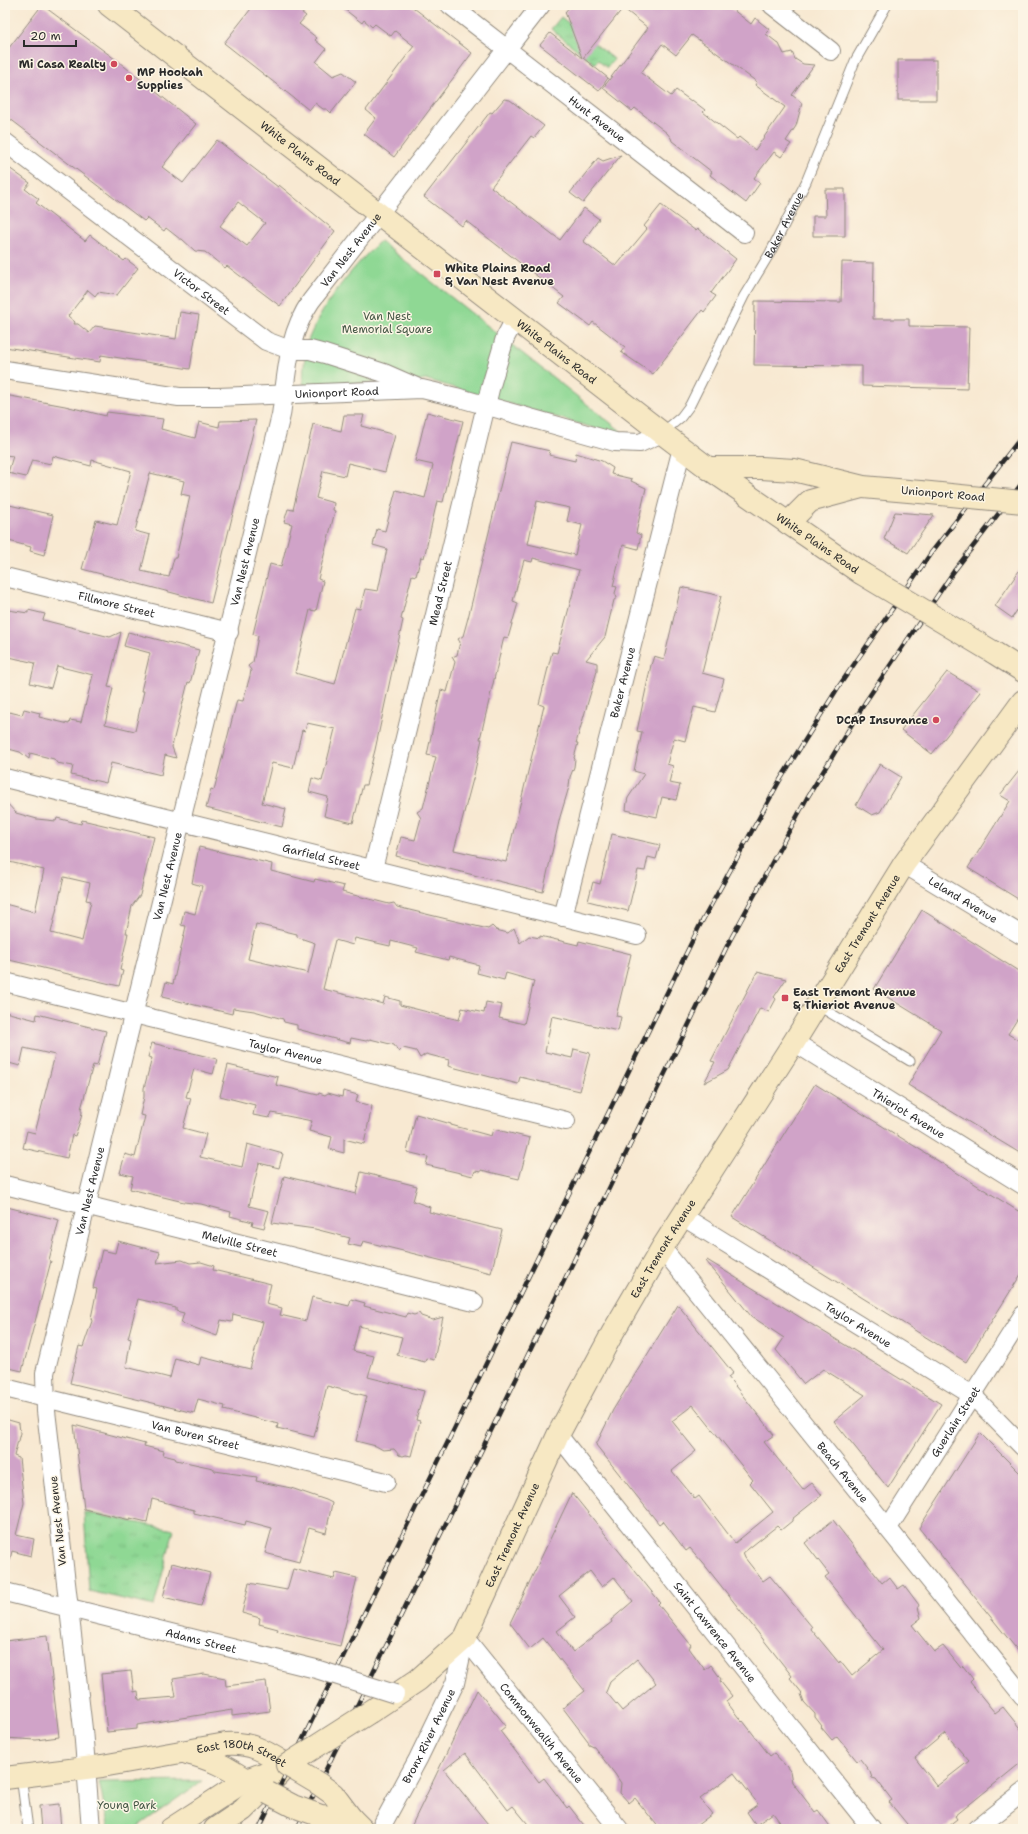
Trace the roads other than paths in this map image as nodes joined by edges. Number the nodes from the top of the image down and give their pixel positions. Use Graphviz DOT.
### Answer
graph roads {
  1 [pos="109,5"];
  2 [pos="450,5"];
  3 [pos="541,5"];
  4 [pos="772,5"];
  5 [pos="886,5"];
  6 [pos="507,49"];
  7 [pos="831,51"];
  8 [pos="5,142"];
  9 [pos="379,214"];
  10 [pos="744,233"];
  11 [pos="515,319"];
  12 [pos="290,350"];
  13 [pos="5,370"];
  14 [pos="422,389"];
  15 [pos="284,394"];
  16 [pos="486,405"];
  17 [pos="662,433"];
  18 [pos="682,448"];
  19 [pos="708,468"];
  20 [pos="863,487"];
  21 [pos="1023,502"];
  22 [pos="788,523"];
  23 [pos="5,577"];
  24 [pos="229,632"];
  25 [pos="1023,671"];
  26 [pos="1023,701"];
  27 [pos="5,778"];
  28 [pos="181,822"];
  29 [pos="904,864"];
  30 [pos="372,870"];
  31 [pos="563,917"];
  32 [pos="637,936"];
  33 [pos="1023,936"];
  34 [pos="5,982"];
  35 [pos="817,1005"];
  36 [pos="134,1014"];
  37 [pos="794,1042"];
  38 [pos="910,1061"];
  39 [pos="566,1121"];
  40 [pos="5,1185"];
  41 [pos="1023,1185"];
  42 [pos="87,1205"];
  43 [pos="682,1216"];
  44 [pos="662,1248"];
  45 [pos="474,1302"];
  46 [pos="1023,1315"];
  47 [pos="5,1388"];
  48 [pos="972,1396"];
  49 [pos="44,1397"];
  50 [pos="558,1435"];
  51 [pos="1023,1447"];
  52 [pos="386,1482"];
  53 [pos="888,1528"];
  54 [pos="5,1592"];
  55 [pos="67,1607"];
  56 [pos="465,1638"];
  57 [pos="395,1694"];
  58 [pos="1023,1696"];
  59 [pos="183,1752"];
  60 [pos="278,1766"];
  61 [pos="86,1768"];
  62 [pos="13,1777"];
  63 [pos="259,1788"];
  64 [pos="1023,1792"];
  65 [pos="356,1824"];
  66 [pos="28,1829"];
  67 [pos="92,1829"];
  68 [pos="171,1829"];
  69 [pos="215,1829"];
  70 [pos="380,1829"];
  71 [pos="619,1829"];
  72 [pos="872,1829"];
  73 [pos="976,1829"];
  1 -- 9 [label="main road, White Plains Road"];
  2 -- 6 [label="street, Hunt Avenue"];
  3 -- 6 [label="street, Van Nest Avenue"];
  4 -- 7 [label="street"];
  5 -- 17 [label="lane, Baker Avenue"];
  6 -- 9 [label="street, Van Nest Avenue"];
  6 -- 10 [label="street, Hunt Avenue"];
  8 -- 12 [label="street, Victor Street"];
  9 -- 11 [label="main road, White Plains Road"];
  9 -- 12 [label="street, Van Nest Avenue"];
  11 -- 16 [label="street, Mead Street"];
  11 -- 17 [label="main road, White Plains Road"];
  12 -- 14 [label="street, Victor Street"];
  12 -- 15 [label="street, Van Nest Avenue"];
  13 -- 15 [label="street, Unionport Road"];
  14 -- 15 [label="street, Unionport Road"];
  14 -- 16 [label="street, Unionport Road"];
  15 -- 24 [label="street, Van Nest Avenue"];
  16 -- 17 [label="street, Unionport Road"];
  16 -- 30 [label="street, Mead Street"];
  17 -- 18 [label="main road, White Plains Road"];
  18 -- 19 [label="main road, White Plains Road"];
  18 -- 31 [label="street, Baker Avenue"];
  19 -- 20 [label="main road, Unionport Road"];
  19 -- 22 [label="main road, White Plains Road"];
  20 -- 21 [label="main road, Unionport Road, bridge"];
  20 -- 22 [label="main road, Unionport Road"];
  22 -- 25 [label="main road, White Plains Road, bridge"];
  23 -- 24 [label="street, Fillmore Street"];
  24 -- 28 [label="street, Van Nest Avenue"];
  26 -- 29 [label="main road, East Tremont Avenue"];
  27 -- 28 [label="street, Garfield Street"];
  28 -- 30 [label="street, Garfield Street"];
  28 -- 36 [label="street, Van Nest Avenue"];
  29 -- 33 [label="street, Leland Avenue"];
  29 -- 35 [label="main road, East Tremont Avenue"];
  30 -- 31 [label="street, Garfield Street"];
  31 -- 32 [label="street, Garfield Street"];
  34 -- 36 [label="street, Taylor Avenue"];
  35 -- 37 [label="main road, East Tremont Avenue"];
  35 -- 38 [label="lane"];
  36 -- 39 [label="street, Taylor Avenue"];
  36 -- 42 [label="street, Van Nest Avenue"];
  37 -- 41 [label="street, Thieriot Avenue"];
  37 -- 43 [label="main road, East Tremont Avenue"];
  40 -- 42 [label="street, Melville Street"];
  42 -- 45 [label="street, Melville Street"];
  42 -- 49 [label="street, Van Nest Avenue"];
  43 -- 44 [label="main road, East Tremont Avenue"];
  43 -- 48 [label="street, Taylor Avenue"];
  44 -- 50 [label="main road, East Tremont Avenue"];
  44 -- 53 [label="street, Beach Avenue"];
  46 -- 48 [label="street, Guerlain Street"];
  47 -- 49 [label="street, Van Buren Street"];
  48 -- 51 [label="street, Taylor Avenue"];
  48 -- 53 [label="street, Guerlain Street"];
  49 -- 52 [label="street, Van Buren Street"];
  49 -- 55 [label="street, Van Nest Avenue"];
  50 -- 56 [label="main road, East Tremont Avenue"];
  50 -- 72 [label="street, Saint Lawrence Avenue"];
  53 -- 58 [label="street, Beach Avenue"];
  54 -- 55 [label="street, Adams Street"];
  55 -- 57 [label="street, Adams Street, bridge"];
  55 -- 61 [label="street, Van Nest Avenue"];
  56 -- 57 [label="main road, East Tremont Avenue"];
  56 -- 70 [label="street, Bronx River Avenue"];
  56 -- 71 [label="street, Commonwealth Avenue"];
  57 -- 60 [label="main road, East Tremont Avenue, bridge"];
  59 -- 60 [label="main road, East 180th Street"];
  59 -- 61 [label="main road, East 180th Street"];
  59 -- 63 [label="main road, East 180th Street"];
  60 -- 63 [label="main road, East Tremont Avenue"];
  60 -- 65 [label="main road, East 180th Street, bridge"];
  61 -- 62 [label="main road, East 180th Street"];
  61 -- 67 [label="street, Van Nest Avenue"];
  62 -- 66 [label="lane"];
  63 -- 65 [label="main road, East 180th Street, bridge"];
  63 -- 68 [label="main road, East Tremont Avenue"];
  63 -- 69 [label="main road, East Tremont Avenue"];
  64 -- 73 [label="street"];
}
